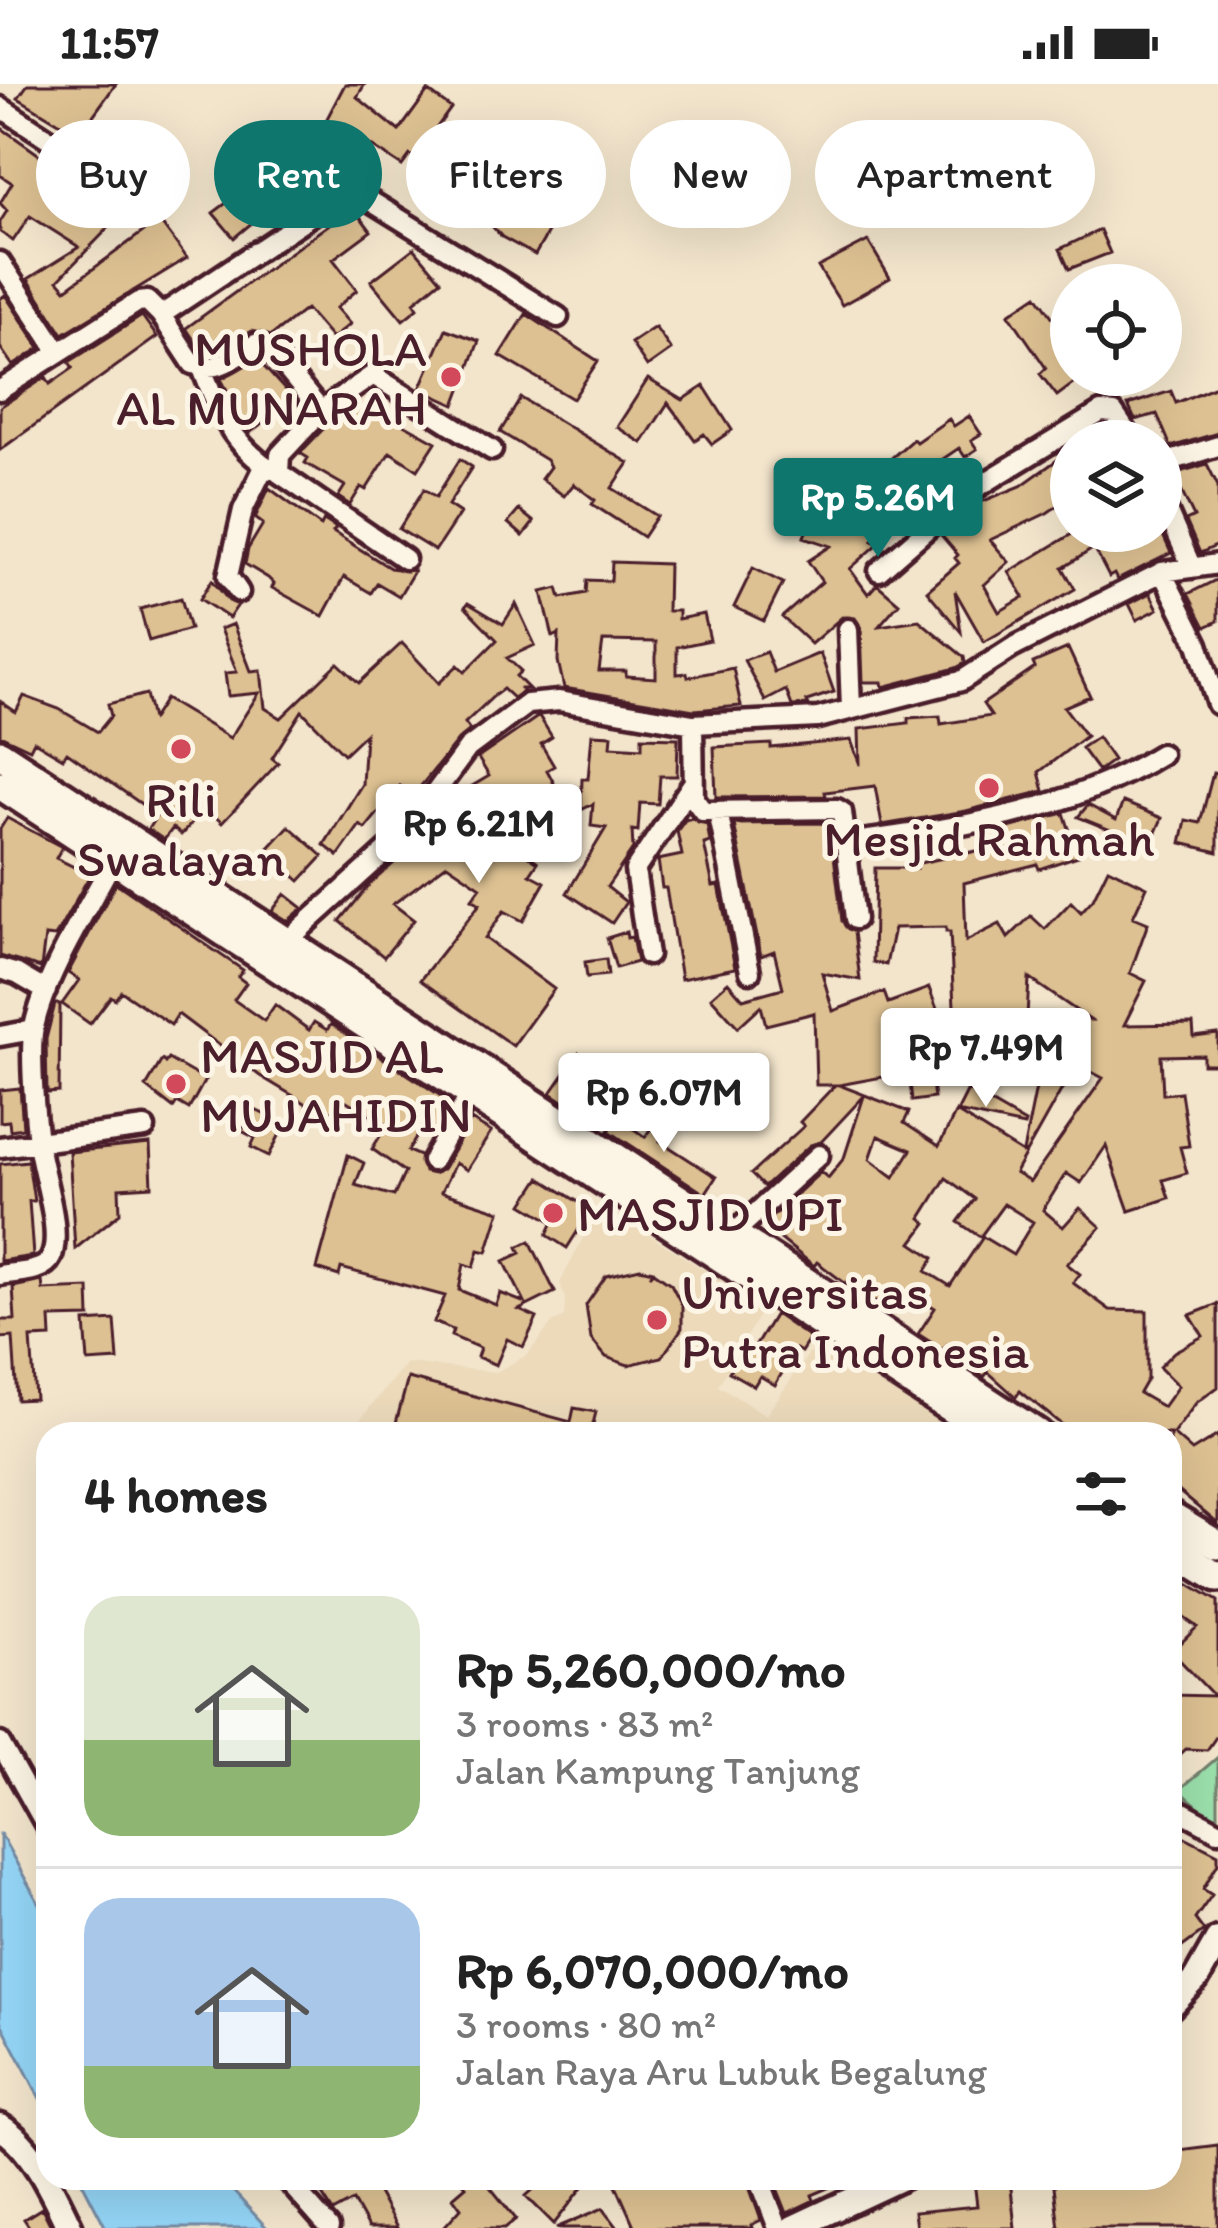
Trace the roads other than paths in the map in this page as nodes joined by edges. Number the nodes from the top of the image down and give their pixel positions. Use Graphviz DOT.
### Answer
graph roads {
  1 [pos="0,106"];
  2 [pos="36,130"];
  3 [pos="382,208"];
  4 [pos="292,228"];
  5 [pos="0,262"];
  6 [pos="161,315"];
  7 [pos="558,317"];
  8 [pos="58,351"];
  9 [pos="202,368"];
  10 [pos="0,390"];
  11 [pos="320,411"];
  12 [pos="1088,420"];
  13 [pos="1118,420"];
  14 [pos="1050,443"];
  15 [pos="1218,446"];
  16 [pos="492,450"];
  17 [pos="1182,457"];
  18 [pos="272,469"];
  19 [pos="1182,545"];
  20 [pos="405,559"];
  21 [pos="1218,564"];
  22 [pos="1192,568"];
  23 [pos="879,571"];
  24 [pos="1162,572"];
  25 [pos="239,592"];
  26 [pos="848,629"];
  27 [pos="1217,704"];
  28 [pos="850,709"];
  29 [pos="693,724"];
  30 [pos="0,754"];
  31 [pos="1161,754"];
  32 [pos="695,779"];
  33 [pos="0,785"];
  34 [pos="718,811"];
  35 [pos="846,843"];
  36 [pos="114,859"];
  37 [pos="855,920"];
  38 [pos="287,941"];
  39 [pos="648,955"];
  40 [pos="0,969"];
  41 [pos="750,972"];
  42 [pos="46,991"];
  43 [pos="33,1030"];
  44 [pos="0,1036"];
  45 [pos="472,1091"];
  46 [pos="145,1128"];
  47 [pos="38,1143"];
  48 [pos="0,1147"];
  49 [pos="615,1154"];
  50 [pos="819,1154"];
  51 [pos="432,1161"];
  52 [pos="601,1179"];
  53 [pos="732,1235"];
  54 [pos="0,1274"];
  55 [pos="972,1422"];
  56 [pos="1020,1422"];
  57 [pos="1182,1523"];
  58 [pos="1218,1545"];
  59 [pos="1182,1554"];
  60 [pos="1218,1576"];
  61 [pos="0,1743"];
  62 [pos="36,1808"];
  63 [pos="1182,1812"];
  64 [pos="1218,1831"];
  65 [pos="1218,1940"];
  66 [pos="1182,1994"];
  67 [pos="3,2122"];
  68 [pos="36,2170"];
  69 [pos="49,2190"];
  70 [pos="295,2190"];
  71 [pos="764,2190"];
  72 [pos="875,2190"];
  73 [pos="70,2228"];
  74 [pos="329,2228"];
  75 [pos="778,2228"];
  76 [pos="794,2228"];
  1 -- 2 [label="street"];
  3 -- 7 [label="street"];
  4 -- 6 [label="street"];
  5 -- 8 [label="street"];
  6 -- 8 [label="street"];
  6 -- 9 [label="street"];
  8 -- 10 [label="street"];
  9 -- 11 [label="street"];
  9 -- 18 [label="street"];
  11 -- 16 [label="street"];
  11 -- 18 [label="street"];
  12 -- 13 [label="street"];
  14 -- 23 [label="street"];
  15 -- 17 [label="street"];
  18 -- 20 [label="street"];
  18 -- 25 [label="street"];
  19 -- 22 [label="street"];
  21 -- 22 [label="street"];
  22 -- 24 [label="street"];
  24 -- 27 [label="street"];
  24 -- 28 [label="street"];
  26 -- 28 [label="street"];
  28 -- 29 [label="street"];
  29 -- 32 [label="street"];
  29 -- 38 [label="street"];
  30 -- 38 [label="main road"];
  31 -- 35 [label="street"];
  32 -- 34 [label="street"];
  32 -- 39 [label="street"];
  33 -- 36 [label="main road"];
  34 -- 35 [label="street"];
  34 -- 41 [label="street"];
  35 -- 37 [label="street"];
  36 -- 42 [label="street"];
  36 -- 45 [label="main road"];
  38 -- 49 [label="main road"];
  40 -- 42 [label="street"];
  42 -- 43 [label="street"];
  43 -- 44 [label="street"];
  43 -- 47 [label="street"];
  45 -- 51 [label="street"];
  45 -- 52 [label="main road"];
  46 -- 47 [label="street"];
  47 -- 48 [label="street"];
  47 -- 54 [label="street"];
  49 -- 52 [label="main road"];
  49 -- 53 [label="main road"];
  50 -- 53 [label="street"];
  52 -- 55 [label="main road"];
  53 -- 56 [label="main road"];
  57 -- 58 [label="main road"];
  59 -- 60 [label="main road"];
  61 -- 62 [label="street"];
  63 -- 64 [label="street"];
  65 -- 66 [label="main road"];
  67 -- 68 [label="main road"];
  69 -- 73 [label="main road"];
  70 -- 74 [label="street"];
  71 -- 75 [label="street"];
  72 -- 76 [label="main road"];
}
